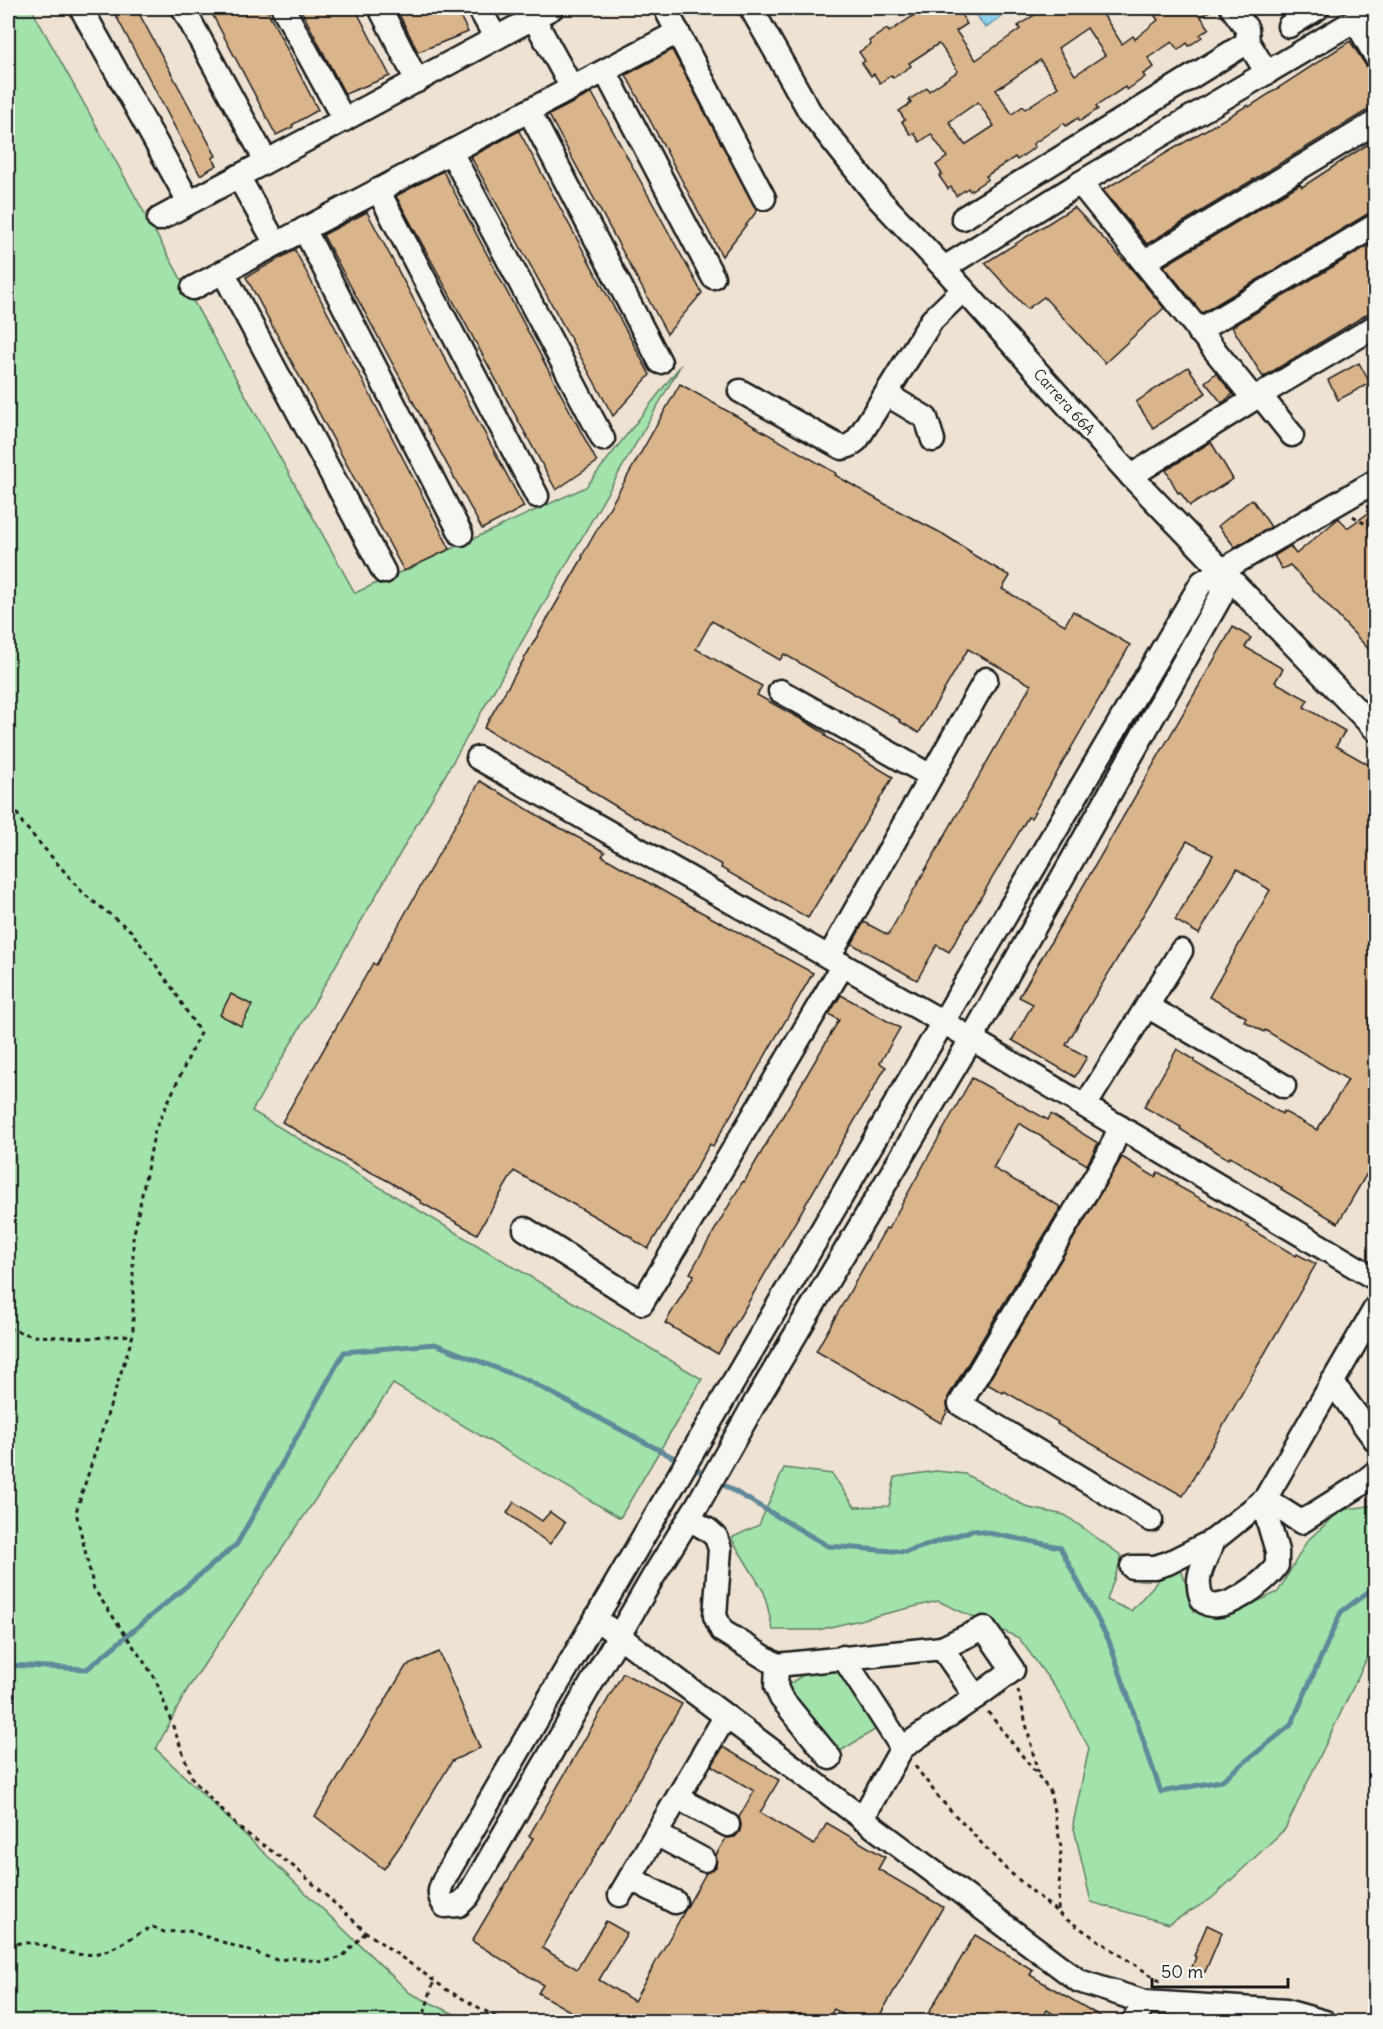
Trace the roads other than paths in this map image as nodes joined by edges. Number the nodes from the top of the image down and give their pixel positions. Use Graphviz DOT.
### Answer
graph roads {
  1 [pos="81,8"];
  2 [pos="183,8"];
  3 [pos="283,8"];
  4 [pos="380,8"];
  5 [pos="479,8"];
  6 [pos="665,8"];
  7 [pos="751,8"];
  8 [pos="764,8"];
  9 [pos="1232,8"];
  10 [pos="1318,8"];
  11 [pos="1376,8"];
  12 [pos="543,12"];
  13 [pos="1355,20"];
  14 [pos="1289,26"];
  15 [pos="678,32"];
  16 [pos="496,38"];
  17 [pos="1248,42"];
  18 [pos="777,54"];
  19 [pos="1376,57"];
  20 [pos="605,71"];
  21 [pos="1267,73"];
  22 [pos="417,81"];
  23 [pos="572,88"];
  24 [pos="529,111"];
  25 [pos="344,120"];
  26 [pos="1376,122"];
  27 [pos="452,152"];
  28 [pos="266,161"];
  29 [pos="238,176"];
  30 [pos="1080,183"];
  31 [pos="378,190"];
  32 [pos="764,198"];
  33 [pos="189,202"];
  34 [pos="963,218"];
  35 [pos="159,219"];
  36 [pos="1376,225"];
  37 [pos="304,229"];
  38 [pos="276,244"];
  39 [pos="1144,262"];
  40 [pos="944,268"];
  41 [pos="223,272"];
  42 [pos="713,277"];
  43 [pos="193,288"];
  44 [pos="963,290"];
  45 [pos="1376,326"];
  46 [pos="1198,331"];
  47 [pos="660,362"];
  48 [pos="740,391"];
  49 [pos="886,394"];
  50 [pos="1257,397"];
  51 [pos="1292,435"];
  52 [pos="603,440"];
  53 [pos="933,440"];
  54 [pos="1131,476"];
  55 [pos="1376,481"];
  56 [pos="537,496"];
  57 [pos="461,534"];
  58 [pos="384,572"];
  59 [pos="1222,572"];
  60 [pos="986,679"];
  61 [pos="780,691"];
  62 [pos="1376,730"];
  63 [pos="478,758"];
  64 [pos="931,776"];
  65 [pos="1181,951"];
  66 [pos="836,961"];
  67 [pos="1147,1006"];
  68 [pos="943,1022"];
  69 [pos="972,1038"];
  70 [pos="1284,1086"];
  71 [pos="1085,1106"];
  72 [pos="1120,1127"];
  73 [pos="525,1229"];
  74 [pos="1376,1279"];
  75 [pos="1376,1307"];
  76 [pos="1332,1382"];
  77 [pos="1376,1441"];
  78 [pos="1376,1472"];
  79 [pos="1263,1500"];
  80 [pos="693,1512"];
  81 [pos="1151,1520"];
  82 [pos="1214,1540"];
  83 [pos="1132,1567"];
  84 [pos="596,1619"];
  85 [pos="618,1636"];
  86 [pos="942,1647"];
  87 [pos="843,1657"];
  88 [pos="777,1665"];
  89 [pos="976,1697"];
  90 [pos="725,1717"];
  91 [pos="902,1748"];
  92 [pos="830,1758"];
  93 [pos="678,1797"];
  94 [pos="862,1819"];
  95 [pos="728,1826"];
  96 [pos="656,1834"];
  97 [pos="704,1860"];
  98 [pos="675,1902"];
  99 [pos="1145,2002"];
  100 [pos="1133,2022"];
  101 [pos="1325,2022"];
  1 -- 33 [label="street"];
  2 -- 28 [label="street"];
  3 -- 25 [label="street"];
  4 -- 22 [label="street"];
  5 -- 16 [label="street"];
  6 -- 15 [label="street"];
  7 -- 18 [label="street, Carrera 66A"];
  8 -- 18 [label="street, Carrera 66A"];
  9 -- 17 [label="street"];
  10 -- 14 [label="street"];
  11 -- 13 [label="street"];
  12 -- 16 [label="street"];
  12 -- 23 [label="street"];
  13 -- 19 [label="street"];
  13 -- 21 [label="street"];
  15 -- 20 [label="street"];
  15 -- 32 [label="street"];
  16 -- 22 [label="street"];
  17 -- 21 [label="street"];
  17 -- 34 [label="street"];
  18 -- 40 [label="street, Carrera 66A"];
  20 -- 23 [label="street"];
  20 -- 42 [label="street"];
  21 -- 30 [label="street"];
  22 -- 25 [label="street"];
  23 -- 24 [label="street"];
  24 -- 27 [label="street"];
  24 -- 47 [label="street"];
  25 -- 28 [label="street"];
  26 -- 39 [label="street"];
  27 -- 31 [label="street"];
  27 -- 52 [label="street"];
  28 -- 29 [label="street"];
  29 -- 33 [label="street"];
  29 -- 38 [label="street"];
  30 -- 39 [label="street"];
  30 -- 40 [label="street"];
  31 -- 37 [label="street"];
  31 -- 56 [label="street"];
  33 -- 35 [label="street"];
  36 -- 46 [label="street"];
  37 -- 38 [label="street"];
  37 -- 57 [label="street"];
  38 -- 41 [label="street"];
  39 -- 46 [label="street"];
  40 -- 44 [label="street, Carrera 66A"];
  41 -- 43 [label="street"];
  41 -- 58 [label="street"];
  44 -- 49 [label="street"];
  44 -- 54 [label="street, Carrera 66A"];
  45 -- 50 [label="street"];
  46 -- 50 [label="street"];
  48 -- 49 [label="street"];
  49 -- 53 [label="street"];
  50 -- 51 [label="street"];
  50 -- 54 [label="street"];
  54 -- 59 [label="street, Carrera 66A"];
  55 -- 59 [label="street"];
  59 -- 62 [label="street, Carrera 66A"];
  59 -- 68 [label="street"];
  59 -- 69 [label="street"];
  60 -- 64 [label="street"];
  61 -- 64 [label="street"];
  63 -- 66 [label="street"];
  64 -- 66 [label="street"];
  65 -- 67 [label="street"];
  66 -- 68 [label="street"];
  66 -- 73 [label="street"];
  67 -- 70 [label="street"];
  67 -- 71 [label="street"];
  68 -- 69 [label="street"];
  68 -- 84 [label="street"];
  69 -- 71 [label="street"];
  69 -- 80 [label="street"];
  71 -- 72 [label="street"];
  72 -- 74 [label="street"];
  72 -- 81 [label="street"];
  75 -- 76 [label="street"];
  76 -- 77 [label="street"];
  76 -- 79 [label="street"];
  78 -- 79 [label="street"];
  79 -- 82 [label="street"];
  79 -- 82 [label="street"];
  80 -- 85 [label="street"];
  80 -- 88 [label="street"];
  82 -- 83 [label="street"];
  84 -- 85 [label="street"];
  84 -- 85 [label="street"];
  85 -- 90 [label="street"];
  86 -- 87 [label="street"];
  86 -- 89 [label="street"];
  86 -- 89 [label="street"];
  87 -- 88 [label="street"];
  87 -- 91 [label="street"];
  88 -- 92 [label="street"];
  89 -- 91 [label="street"];
  90 -- 93 [label="street"];
  90 -- 94 [label="street"];
  91 -- 94 [label="street"];
  93 -- 95 [label="street"];
  93 -- 96 [label="street"];
  94 -- 99 [label="street"];
  96 -- 97 [label="street"];
  96 -- 98 [label="street"];
  99 -- 100 [label="street"];
  99 -- 101 [label="street"];
}
